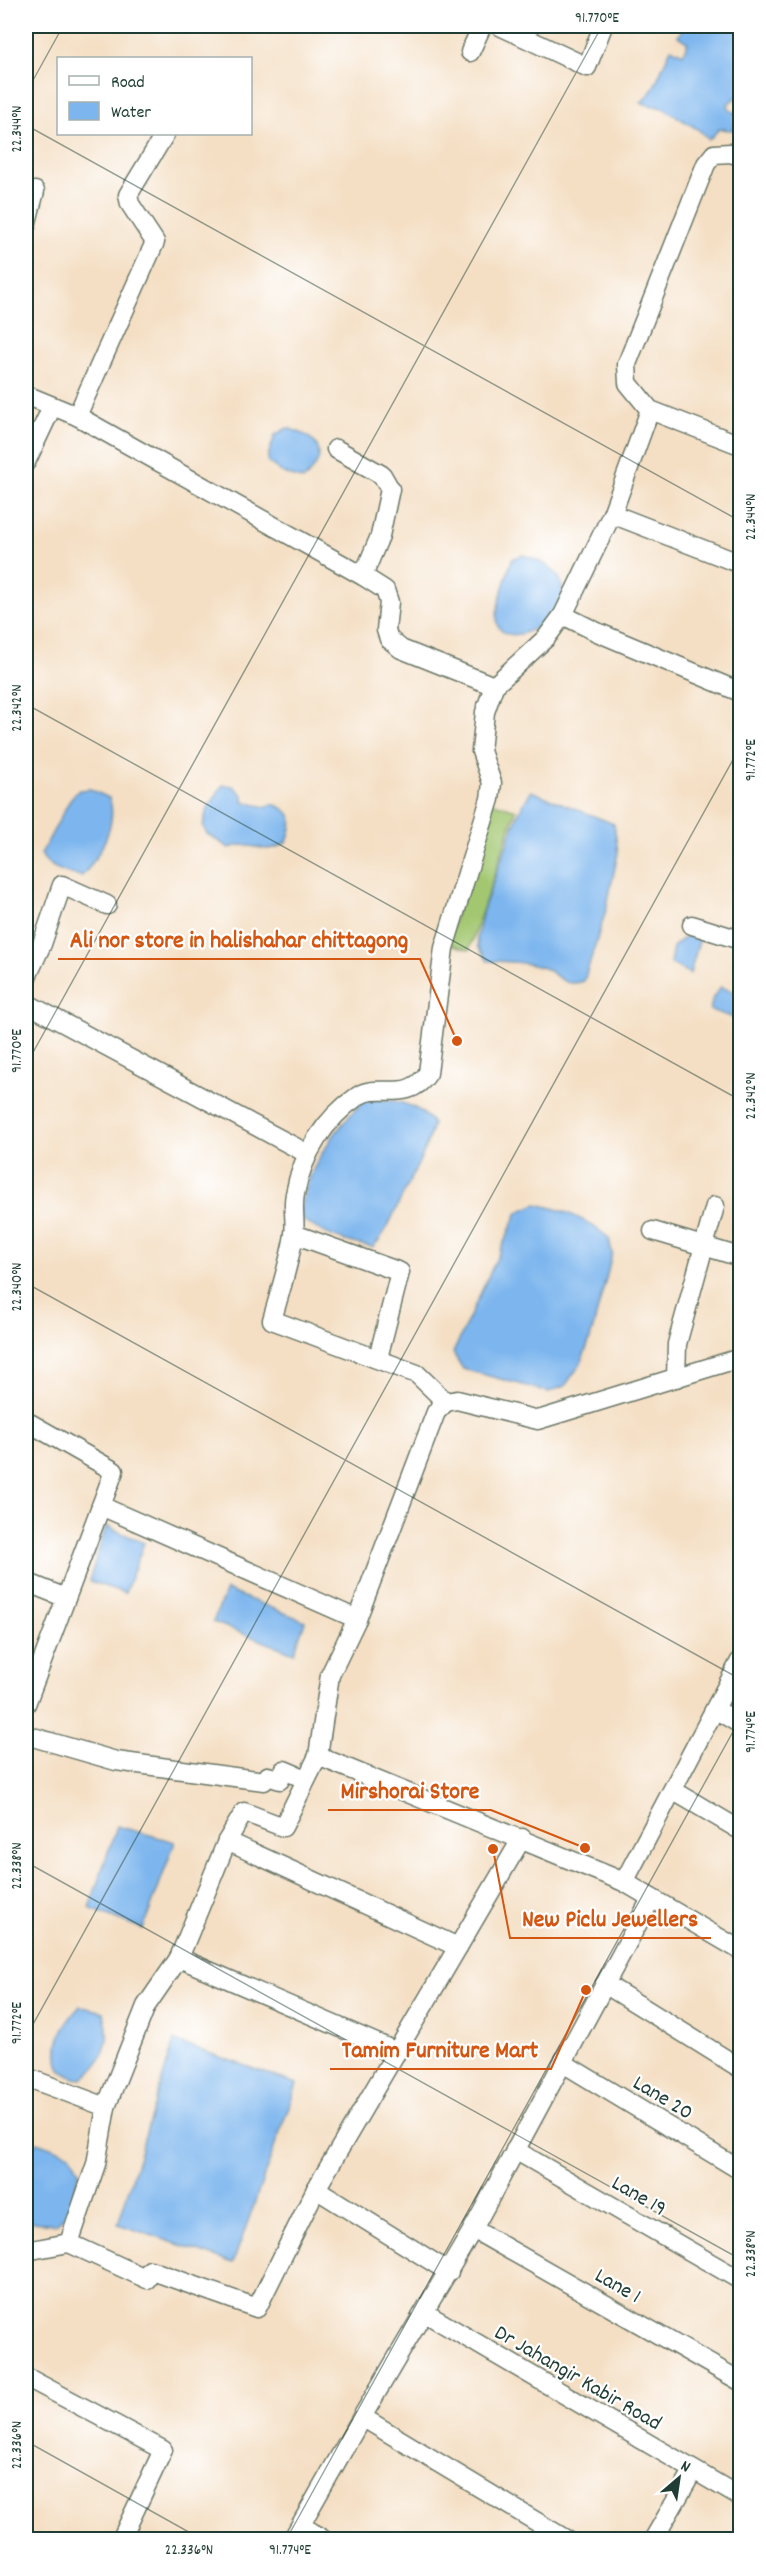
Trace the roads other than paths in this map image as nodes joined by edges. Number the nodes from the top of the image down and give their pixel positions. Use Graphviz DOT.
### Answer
graph roads {
  1 [pos="482,26"];
  2 [pos="500,26"];
  3 [pos="603,26"];
  4 [pos="470,52"];
  5 [pos="164,135"];
  6 [pos="741,156"];
  7 [pos="34,191"];
  8 [pos="26,226"];
  9 [pos="26,395"];
  10 [pos="52,407"];
  11 [pos="650,410"];
  12 [pos="77,416"];
  13 [pos="741,445"];
  14 [pos="336,449"];
  15 [pos="26,462"];
  16 [pos="612,514"];
  17 [pos="733,561"];
  18 [pos="363,576"];
  19 [pos="563,615"];
  20 [pos="494,686"];
  21 [pos="741,692"];
  22 [pos="107,905"];
  23 [pos="692,925"];
  24 [pos="741,940"];
  25 [pos="26,979"];
  26 [pos="26,1003"];
  27 [pos="308,1154"];
  28 [pos="715,1206"];
  29 [pos="654,1231"];
  30 [pos="294,1234"];
  31 [pos="703,1247"];
  32 [pos="741,1257"];
  33 [pos="378,1358"];
  34 [pos="741,1358"];
  35 [pos="676,1378"];
  36 [pos="446,1402"];
  37 [pos="26,1421"];
  38 [pos="101,1506"];
  39 [pos="26,1582"];
  40 [pos="66,1598"];
  41 [pos="357,1619"];
  42 [pos="741,1661"];
  43 [pos="26,1704"];
  44 [pos="714,1709"];
  45 [pos="741,1724"];
  46 [pos="26,1735"];
  47 [pos="318,1756"];
  48 [pos="305,1779"];
  49 [pos="674,1791"];
  50 [pos="741,1830"];
  51 [pos="522,1838"];
  52 [pos="227,1841"];
  53 [pos="624,1882"];
  54 [pos="651,1899"];
  55 [pos="458,1947"];
  56 [pos="741,1950"];
  57 [pos="179,1958"];
  58 [pos="604,1984"];
  59 [pos="397,2052"];
  60 [pos="563,2063"];
  61 [pos="741,2068"];
  62 [pos="26,2077"];
  63 [pos="106,2107"];
  64 [pos="515,2150"];
  65 [pos="741,2170"];
  66 [pos="316,2189"];
  67 [pos="473,2229"];
  68 [pos="69,2243"];
  69 [pos="26,2251"];
  70 [pos="448,2272"];
  71 [pos="741,2280"];
  72 [pos="425,2313"];
  73 [pos="26,2377"];
  74 [pos="741,2381"];
  75 [pos="362,2417"];
  76 [pos="693,2471"];
  77 [pos="741,2497"];
  78 [pos="296,2532"];
  79 [pos="121,2540"];
  80 [pos="324,2540"];
  81 [pos="567,2540"];
  82 [pos="653,2540"];
  1 -- 4 [label="street"];
  2 -- 3 [label="street"];
  5 -- 12 [label="street"];
  6 -- 11 [label="street"];
  7 -- 8 [label="street"];
  9 -- 10 [label="street"];
  10 -- 12 [label="street"];
  10 -- 15 [label="street"];
  11 -- 13 [label="street"];
  11 -- 16 [label="street"];
  12 -- 18 [label="street"];
  14 -- 18 [label="street"];
  16 -- 17 [label="street"];
  16 -- 19 [label="street"];
  18 -- 20 [label="street"];
  19 -- 20 [label="street"];
  19 -- 21 [label="street"];
  20 -- 27 [label="street"];
  22 -- 25 [label="street"];
  23 -- 24 [label="street"];
  26 -- 27 [label="street"];
  27 -- 30 [label="street"];
  28 -- 31 [label="street"];
  29 -- 31 [label="street"];
  30 -- 33 [label="street"];
  30 -- 33 [label="street"];
  31 -- 32 [label="street"];
  31 -- 35 [label="street"];
  33 -- 36 [label="street"];
  34 -- 35 [label="street"];
  35 -- 36 [label="street"];
  36 -- 41 [label="street"];
  37 -- 38 [label="street"];
  38 -- 40 [label="street"];
  38 -- 41 [label="street"];
  39 -- 40 [label="street"];
  40 -- 43 [label="street"];
  41 -- 47 [label="street"];
  42 -- 44 [label="street"];
  44 -- 45 [label="street"];
  44 -- 49 [label="street"];
  46 -- 48 [label="street"];
  47 -- 48 [label="street"];
  47 -- 51 [label="street"];
  48 -- 52 [label="street"];
  49 -- 50 [label="street"];
  49 -- 53 [label="street"];
  51 -- 53 [label="street"];
  51 -- 55 [label="street"];
  52 -- 55 [label="street"];
  52 -- 57 [label="street"];
  53 -- 54 [label="street"];
  54 -- 56 [label="street"];
  54 -- 58 [label="street"];
  55 -- 59 [label="street"];
  57 -- 59 [label="street"];
  57 -- 63 [label="street"];
  58 -- 60 [label="street"];
  58 -- 61 [label="street"];
  59 -- 66 [label="street"];
  60 -- 64 [label="street"];
  60 -- 65 [label="street, Lane 20"];
  62 -- 63 [label="street"];
  63 -- 68 [label="street"];
  64 -- 67 [label="street"];
  64 -- 71 [label="street, Lane 19"];
  66 -- 68 [label="street"];
  66 -- 70 [label="street"];
  67 -- 70 [label="street"];
  67 -- 74 [label="street, Lane 1"];
  68 -- 69 [label="street"];
  70 -- 72 [label="street"];
  72 -- 75 [label="street"];
  72 -- 76 [label="street, Dr Jahangir Kabir Road"];
  73 -- 79 [label="street"];
  75 -- 78 [label="street"];
  75 -- 81 [label="street"];
  76 -- 77 [label="street, Dr Jahangir Kabir Road"];
  76 -- 82 [label="street"];
  78 -- 80 [label="street"];
}
